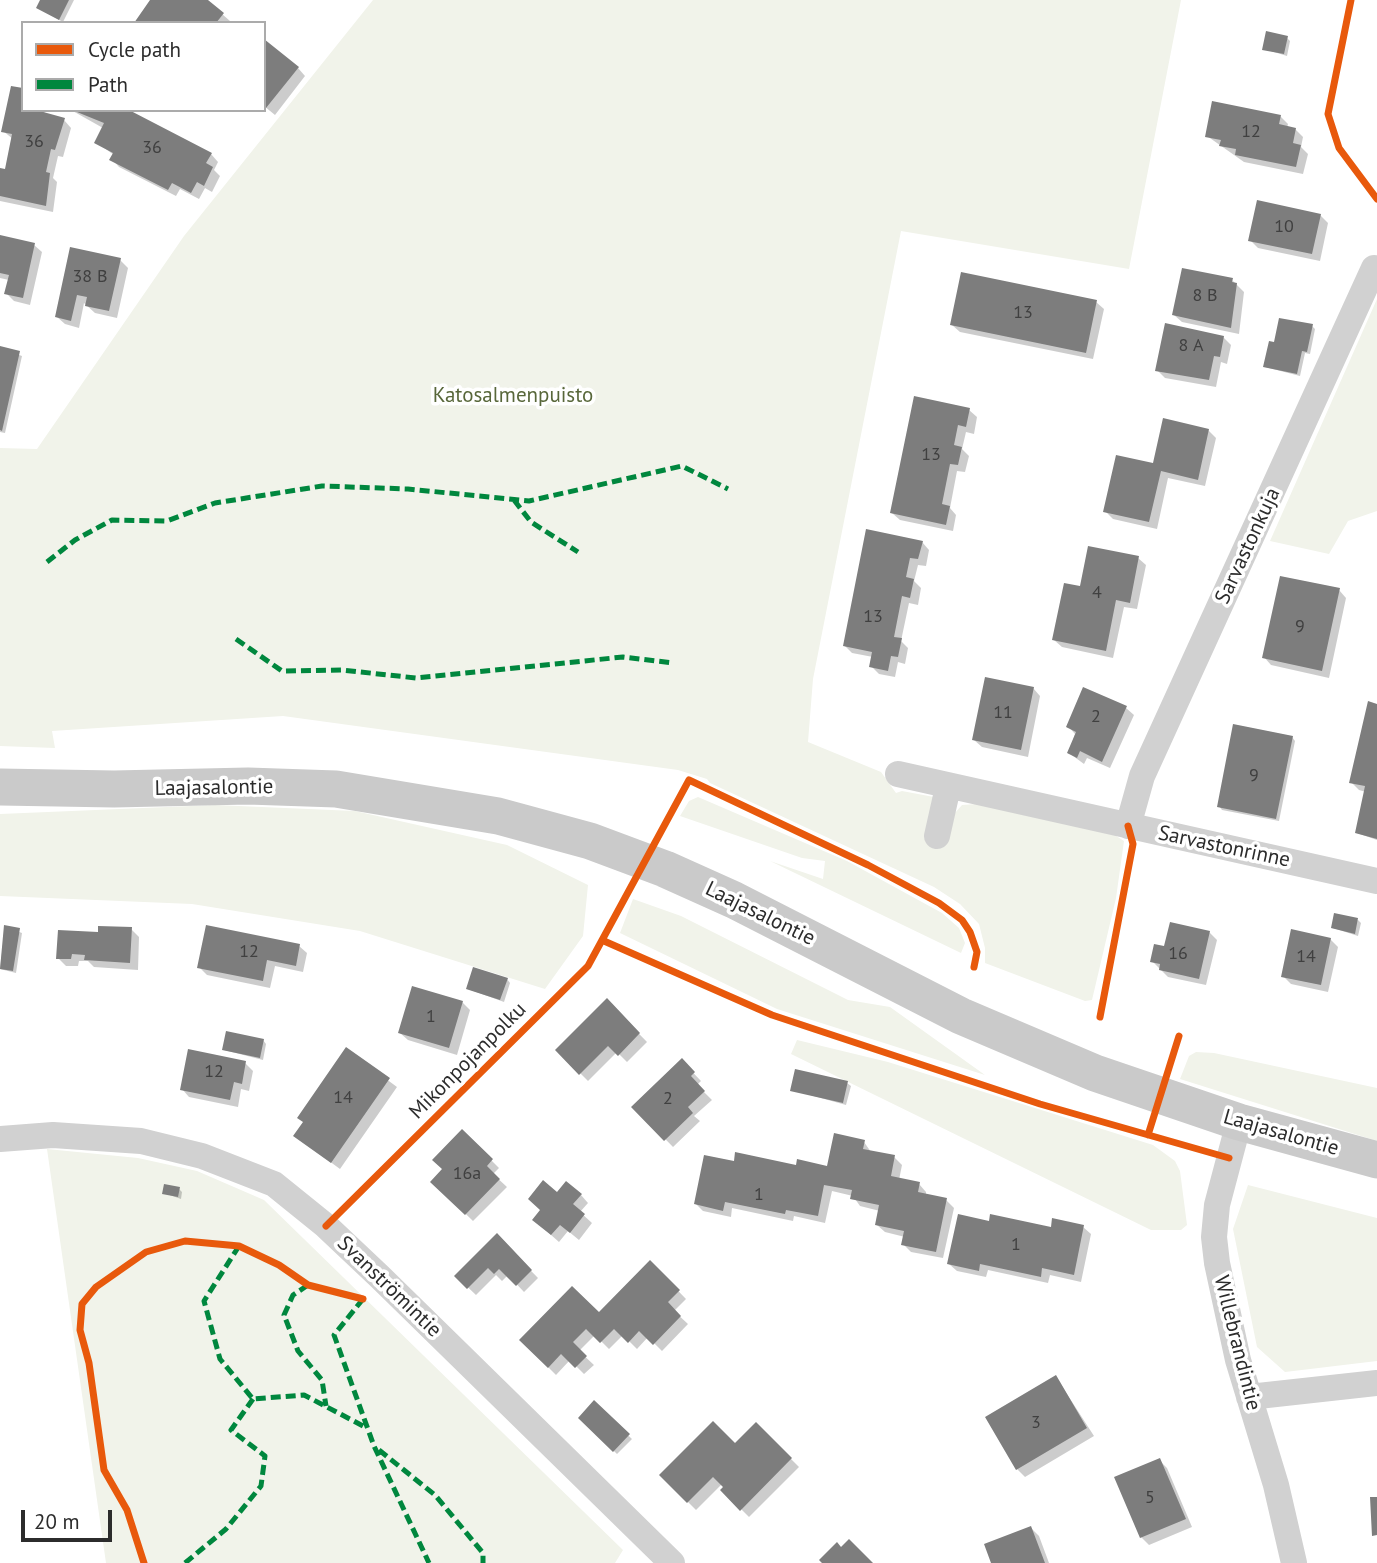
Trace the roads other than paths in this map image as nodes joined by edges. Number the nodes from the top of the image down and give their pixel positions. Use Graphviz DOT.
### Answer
graph roads {
  1 [pos="1374,268"];
  2 [pos="898,774"];
  3 [pos="0,787"];
  4 [pos="948,787"];
  5 [pos="114,789"];
  6 [pos="0,799"];
  7 [pos="1128,826"];
  8 [pos="937,836"];
  9 [pos="1377,881"];
  10 [pos="1240,1122"];
  11 [pos="0,1139"];
  12 [pos="1377,1160"];
  13 [pos="1377,1383"];
  14 [pos="1249,1397"];
  15 [pos="672,1563"];
  16 [pos="1294,1563"];
  1 -- 7 [label="street, Sarvastonkuja"];
  2 -- 4 [label="street, Sarvastonrinne"];
  3 -- 5 [label="main road, Laajasalontie"];
  4 -- 7 [label="street, Sarvastonrinne"];
  4 -- 8 [label="street"];
  5 -- 6 [label="main road, Laajasalontie"];
  5 -- 10 [label="main road, Laajasalontie"];
  7 -- 9 [label="street, Sarvastonrinne"];
  10 -- 12 [label="main road, Laajasalontie"];
  10 -- 14 [label="street, Willebrandintie"];
  11 -- 15 [label="street, Svanströmintie"];
  13 -- 14 [label="street"];
  14 -- 16 [label="street, Willebrandintie"];
}
